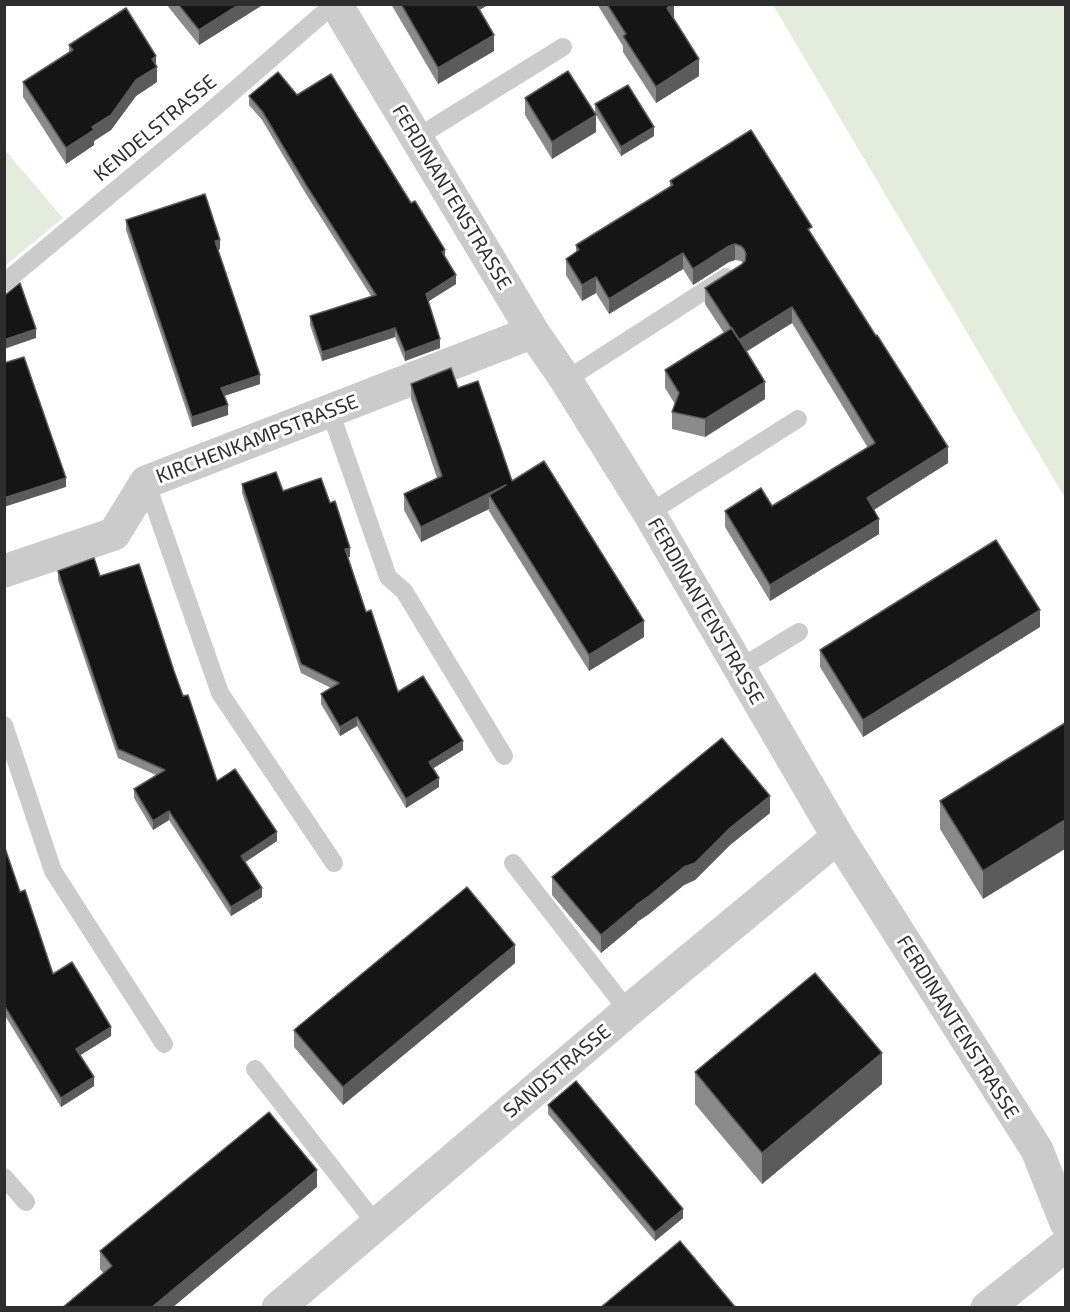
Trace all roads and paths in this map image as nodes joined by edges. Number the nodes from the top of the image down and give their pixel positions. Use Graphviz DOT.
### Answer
graph roads {
  1 [pos="335,4"];
  2 [pos="563,47"];
  3 [pos="416,138"];
  4 [pos="735,272"];
  5 [pos="4,283"];
  6 [pos="533,332"];
  7 [pos="566,380"];
  8 [pos="330,411"];
  9 [pos="798,419"];
  10 [pos="146,482"];
  11 [pos="649,513"];
  12 [pos="4,571"];
  13 [pos="799,632"];
  14 [pos="741,668"];
  15 [pos="4,725"];
  16 [pos="504,756"];
  17 [pos="838,837"];
  18 [pos="334,863"];
  19 [pos="513,863"];
  20 [pos="628,1011"];
  21 [pos="164,1044"];
  22 [pos="255,1069"];
  23 [pos="4,1177"];
  24 [pos="26,1202"];
  25 [pos="1065,1223"];
  26 [pos="376,1224"];
  27 [pos="1065,1245"];
  28 [pos="279,1308"];
  29 [pos="987,1308"];
  1 -- 3 [label="street, FERDINANTENSTRASSE"];
  1 -- 5 [label="lane, KENDELSTRASSE"];
  2 -- 3 [label="lane"];
  3 -- 6 [label="street, FERDINANTENSTRASSE"];
  4 -- 7 [label="lane"];
  6 -- 7 [label="street, FERDINANTENSTRASSE"];
  6 -- 8 [label="street, KIRCHENKAMPSTRASSE"];
  7 -- 11 [label="street, FERDINANTENSTRASSE"];
  8 -- 10 [label="street, KIRCHENKAMPSTRASSE"];
  8 -- 16 [label="lane"];
  9 -- 11 [label="lane"];
  10 -- 12 [label="street, KIRCHENKAMPSTRASSE"];
  10 -- 18 [label="lane"];
  11 -- 14 [label="street, FERDINANTENSTRASSE"];
  13 -- 14 [label="lane"];
  14 -- 17 [label="street, FERDINANTENSTRASSE"];
  15 -- 21 [label="lane"];
  17 -- 20 [label="street, SANDSTRASSE"];
  17 -- 25 [label="street, FERDINANTENSTRASSE"];
  19 -- 20 [label="lane"];
  20 -- 26 [label="street, SANDSTRASSE"];
  22 -- 26 [label="lane"];
  23 -- 24 [label="lane"];
  26 -- 28 [label="street, SANDSTRASSE"];
  27 -- 29 [label="street"];
}
